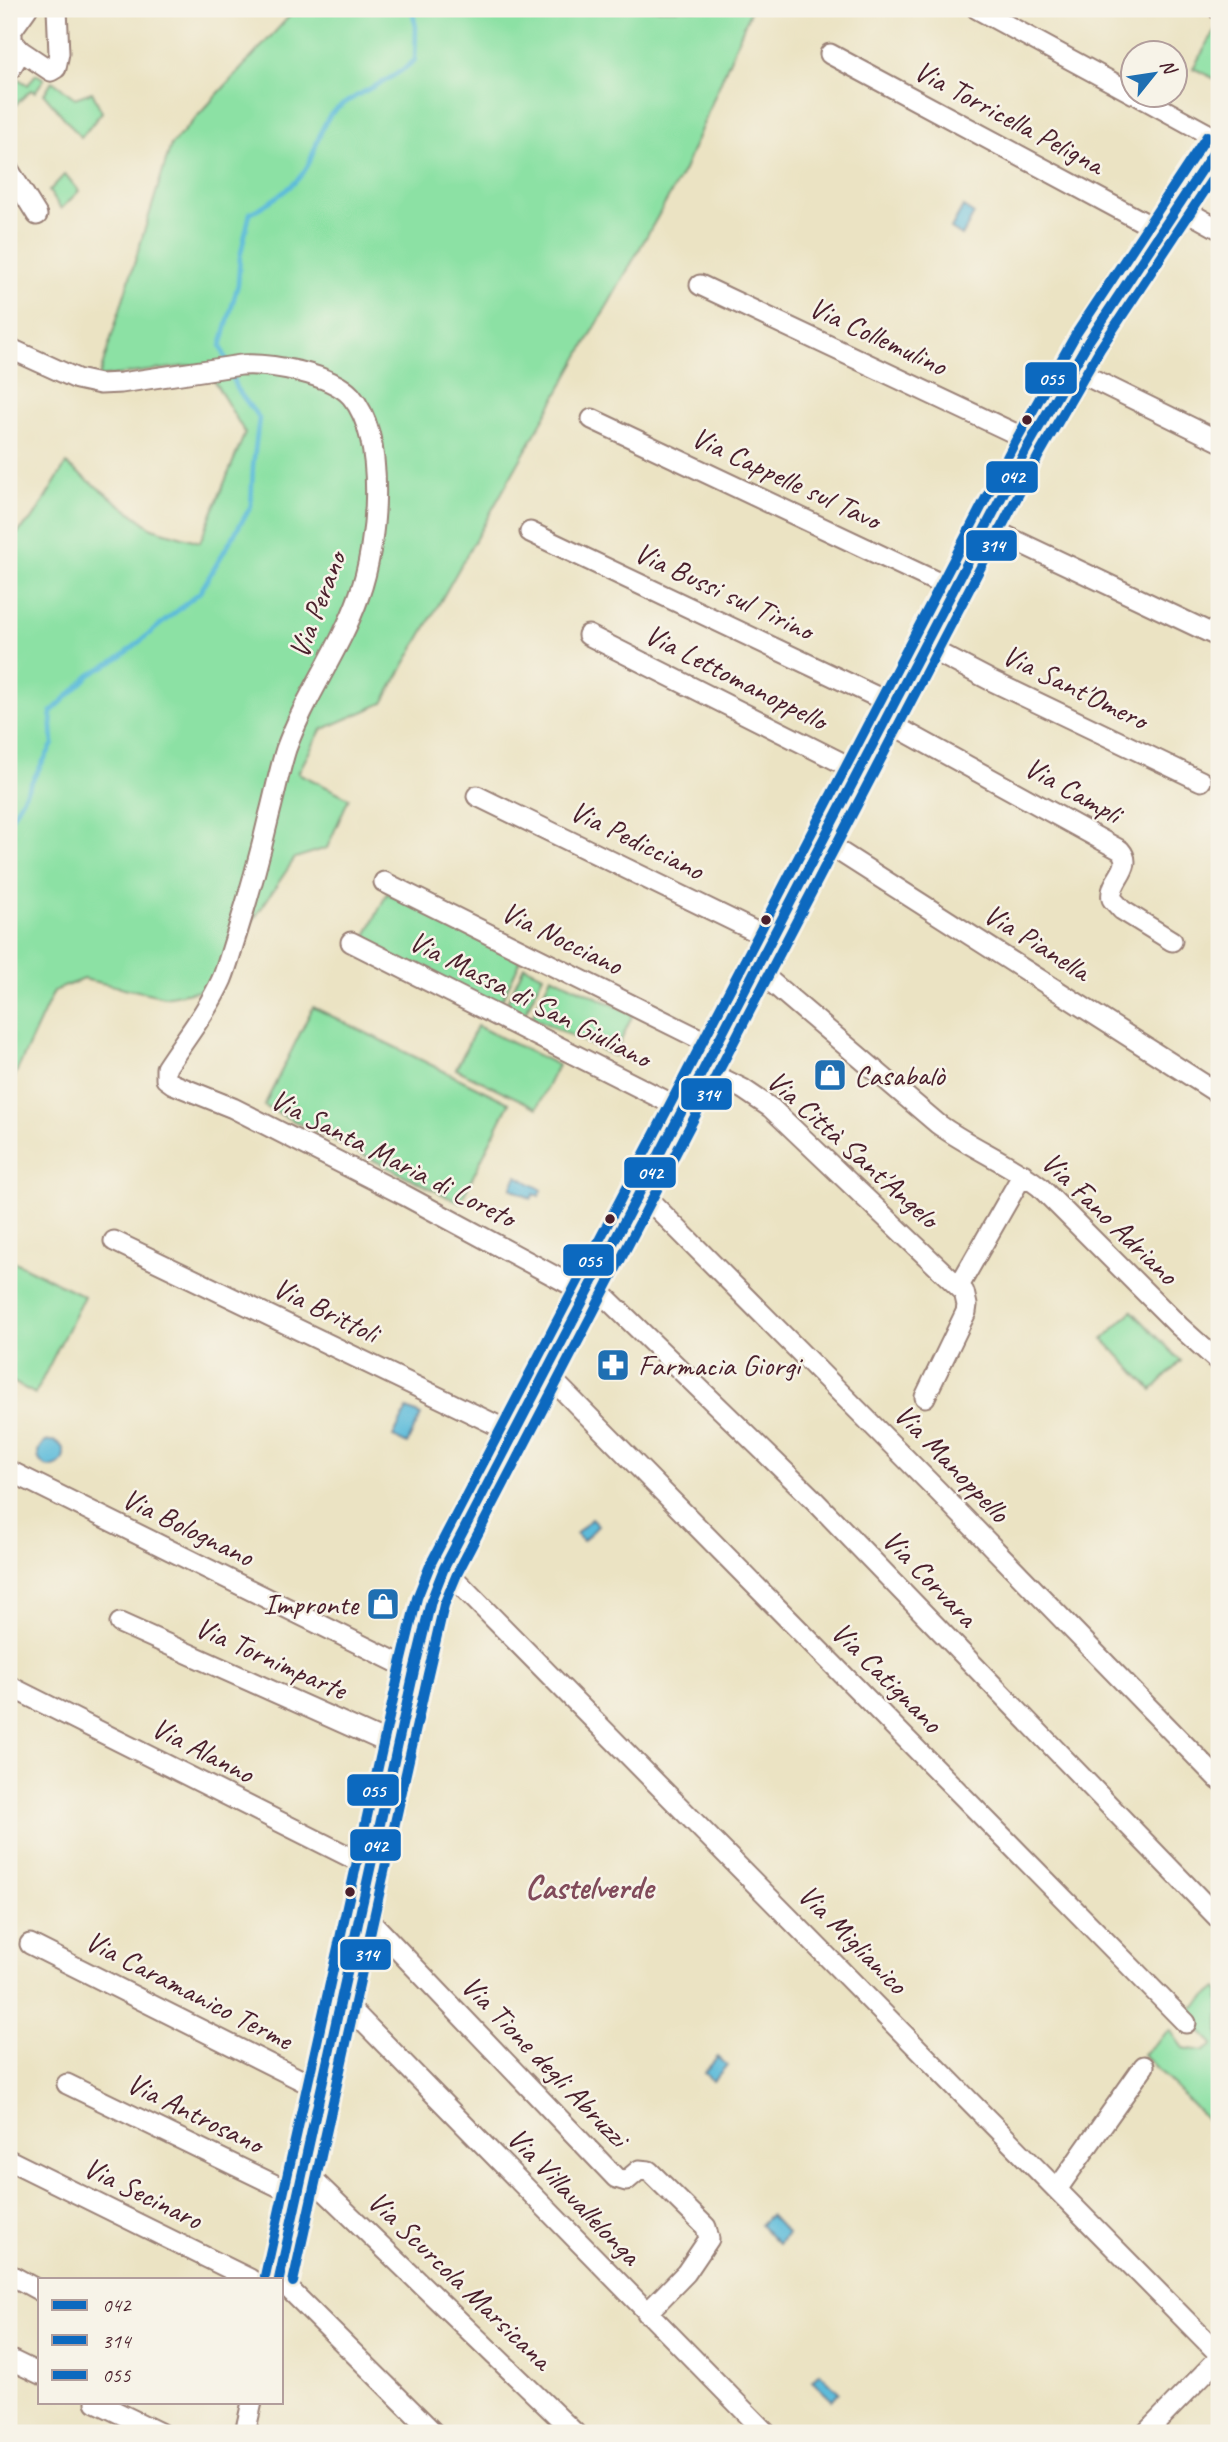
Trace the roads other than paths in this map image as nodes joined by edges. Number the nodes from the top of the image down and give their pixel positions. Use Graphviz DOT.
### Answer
graph roads {
  1 [pos="27,9"];
  2 [pos="57,9"];
  3 [pos="977,9"];
  4 [pos="21,51"];
  5 [pos="830,54"];
  6 [pos="9,71"];
  7 [pos="1120,86"];
  8 [pos="1159,108"];
  9 [pos="1219,142"];
  10 [pos="9,170"];
  11 [pos="1177,206"];
  12 [pos="37,215"];
  13 [pos="1219,229"];
  14 [pos="1160,232"];
  15 [pos="700,285"];
  16 [pos="9,348"];
  17 [pos="1072,369"];
  18 [pos="592,419"];
  19 [pos="1031,441"];
  20 [pos="1219,441"];
  21 [pos="987,527"];
  22 [pos="530,532"];
  23 [pos="954,590"];
  24 [pos="587,635"];
  25 [pos="1219,637"];
  26 [pos="923,645"];
  27 [pos="888,712"];
  28 [pos="858,771"];
  29 [pos="1201,781"];
  30 [pos="477,796"];
  31 [pos="822,841"];
  32 [pos="384,882"];
  33 [pos="771,939"];
  34 [pos="1172,941"];
  35 [pos="351,942"];
  36 [pos="756,969"];
  37 [pos="715,1046"];
  38 [pos="702,1069"];
  39 [pos="169,1082"];
  40 [pos="1219,1094"];
  41 [pos="682,1109"];
  42 [pos="1023,1174"];
  43 [pos="639,1190"];
  44 [pos="114,1241"];
  45 [pos="959,1286"];
  46 [pos="588,1288"];
  47 [pos="1219,1362"];
  48 [pos="545,1372"];
  49 [pos="925,1396"];
  50 [pos="513,1433"];
  51 [pos="12,1472"];
  52 [pos="444,1567"];
  53 [pos="120,1623"];
  54 [pos="414,1671"];
  55 [pos="9,1686"];
  56 [pos="397,1747"];
  57 [pos="1219,1780"];
  58 [pos="370,1867"];
  59 [pos="361,1910"];
  60 [pos="1219,1919"];
  61 [pos="30,1944"];
  62 [pos="341,1999"];
  63 [pos="1186,2023"];
  64 [pos="1143,2066"];
  65 [pos="67,2084"];
  66 [pos="321,2090"];
  67 [pos="9,2160"];
  68 [pos="303,2170"];
  69 [pos="1058,2188"];
  70 [pos="298,2196"];
  71 [pos="9,2274"];
  72 [pos="248,2278"];
  73 [pos="281,2278"];
  74 [pos="284,2285"];
  75 [pos="38,2290"];
  76 [pos="647,2313"];
  77 [pos="1219,2356"];
  78 [pos="9,2359"];
  79 [pos="38,2373"];
  80 [pos="100,2404"];
  81 [pos="252,2404"];
  82 [pos="160,2433"];
  83 [pos="245,2433"];
  84 [pos="434,2433"];
  85 [pos="575,2433"];
  86 [pos="766,2433"];
  87 [pos="1146,2433"];
  1 -- 4 [label="street"];
  2 -- 4 [label="street"];
  3 -- 7 [label="street"];
  4 -- 6 [label="street"];
  5 -- 14 [label="street, Via Torricella Peligna"];
  8 -- 9 [label="street"];
  9 -- 11 [label="street"];
  10 -- 12 [label="street"];
  11 -- 13 [label="street"];
  11 -- 14 [label="street"];
  14 -- 17 [label="street"];
  15 -- 19 [label="street, Via Collemulino"];
  16 -- 39 [label="street, Via Perano"];
  17 -- 19 [label="street"];
  17 -- 20 [label="street"];
  18 -- 23 [label="street, Via Cappelle sul Tavo"];
  19 -- 21 [label="street"];
  21 -- 23 [label="street"];
  21 -- 25 [label="street"];
  22 -- 27 [label="street, Via Bussi sul Tirino"];
  23 -- 26 [label="street"];
  24 -- 28 [label="street, Via Lettomanoppello"];
  26 -- 27 [label="street"];
  26 -- 29 [label="street, Via Sant'Omero"];
  27 -- 28 [label="street"];
  27 -- 34 [label="street, Via Campli"];
  28 -- 31 [label="street"];
  30 -- 33 [label="street, Via Pedicciano"];
  31 -- 33 [label="street"];
  31 -- 40 [label="street, Via Pianella"];
  32 -- 37 [label="street, Via Nocciano"];
  33 -- 36 [label="street"];
  35 -- 41 [label="street, Via Massa di San Giuliano"];
  36 -- 37 [label="street"];
  36 -- 42 [label="street, Via Fano Adriano"];
  37 -- 38 [label="street"];
  38 -- 41 [label="street"];
  38 -- 45 [label="street, Via Città Sant'Angelo"];
  39 -- 46 [label="street, Via Santa Maria di Loreto"];
  41 -- 43 [label="street"];
  42 -- 45 [label="street"];
  42 -- 47 [label="street, Via Fano Adriano"];
  43 -- 46 [label="street"];
  43 -- 57 [label="street, Via Manoppello"];
  44 -- 50 [label="street, Via Brittoli"];
  45 -- 49 [label="street"];
  46 -- 48 [label="street"];
  46 -- 60 [label="street, Via Corvara"];
  48 -- 50 [label="street"];
  48 -- 63 [label="street, Via Catignano"];
  50 -- 52 [label="street"];
  51 -- 54 [label="street, Via Bolognano"];
  52 -- 54 [label="street"];
  52 -- 69 [label="street, Via Miglianico"];
  53 -- 56 [label="street, Via Tornimparte"];
  54 -- 56 [label="street"];
  55 -- 58 [label="street, Via Alanno"];
  56 -- 58 [label="street"];
  58 -- 59 [label="street"];
  59 -- 62 [label="street"];
  59 -- 76 [label="street, Via Tione degli Abruzzi"];
  61 -- 66 [label="street, Via Caramanico Terme"];
  62 -- 66 [label="street"];
  62 -- 76 [label="street, Via Villavallelonga"];
  64 -- 69 [label="street"];
  65 -- 70 [label="street, Via Antrosano"];
  66 -- 68 [label="street"];
  67 -- 72 [label="street, Via Secinaro"];
  68 -- 70 [label="street"];
  68 -- 85 [label="street, Via Scurcola Marsicana"];
  69 -- 77 [label="street, Via Miglianico"];
  70 -- 73 [label="street"];
  71 -- 75 [label="street"];
  74 -- 84 [label="street"];
  76 -- 86 [label="street, Via Villavallelonga"];
  77 -- 87 [label="street"];
  78 -- 79 [label="street"];
  80 -- 82 [label="street"];
  81 -- 83 [label="street"];
}
